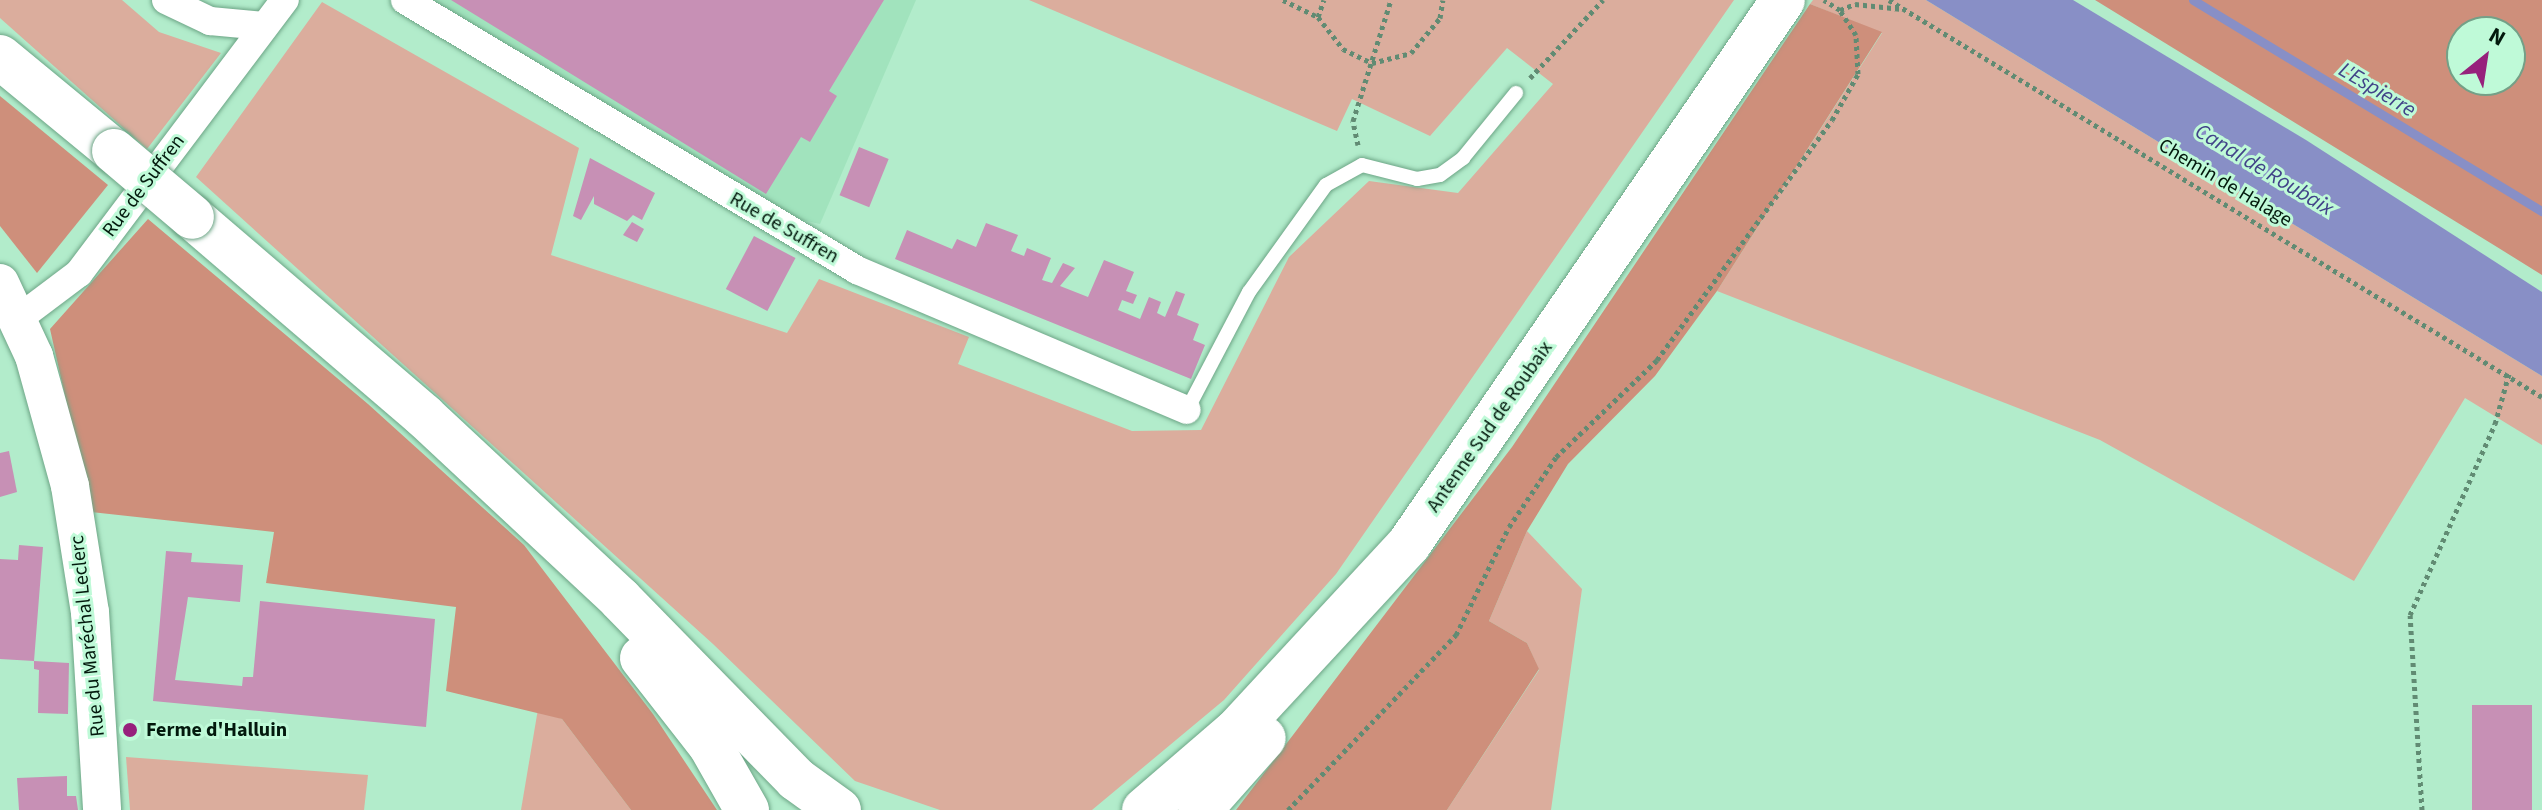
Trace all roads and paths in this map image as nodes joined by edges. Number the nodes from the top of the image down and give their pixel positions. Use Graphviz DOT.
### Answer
graph roads {
  1 [pos="166,0"];
  2 [pos="285,0"];
  3 [pos="405,0"];
  4 [pos="1283,0"];
  5 [pos="1324,0"];
  6 [pos="1391,0"];
  7 [pos="1443,0"];
  8 [pos="1603,0"];
  9 [pos="1824,0"];
  10 [pos="1889,0"];
  11 [pos="1905,9"];
  12 [pos="1840,10"];
  13 [pos="1775,12"];
  14 [pos="1318,17"];
  15 [pos="264,26"];
  16 [pos="0,57"];
  17 [pos="1372,63"];
  18 [pos="1516,93"];
  19 [pos="1362,165"];
  20 [pos="0,283"];
  21 [pos="18,319"];
  22 [pos="2509,374"];
  23 [pos="2542,397"];
  24 [pos="1187,410"];
  25 [pos="534,521"];
  26 [pos="1409,544"];
  27 [pos="102,810"];
  28 [pos="747,810"];
  29 [pos="839,810"];
  30 [pos="1144,810"];
  31 [pos="1200,810"];
  32 [pos="1288,810"];
  33 [pos="2422,810"];
  1 -- 15 [label="street"];
  2 -- 15 [label="street, Rue de Suffren"];
  3 -- 24 [label="street, Rue de Suffren"];
  4 -- 14 [label="path"];
  5 -- 14 [label="path"];
  6 -- 17 [label="path"];
  7 -- 17 [label="path"];
  8 -- 18 [label="path"];
  9 -- 12 [label="path"];
  10 -- 11 [label="path, Chemin de Halage"];
  11 -- 12 [label="path"];
  11 -- 22 [label="path, Chemin de Halage"];
  12 -- 32 [label="path"];
  13 -- 26 [label="highway, Antenne Sud de Roubaix"];
  14 -- 17 [label="path"];
  15 -- 21 [label="street, Rue de Suffren"];
  16 -- 25 [label="highway, bridge"];
  17 -- 19 [label="path"];
  18 -- 19 [label="lane"];
  19 -- 24 [label="lane"];
  20 -- 21 [label="street, Rue du Maréchal Leclerc"];
  21 -- 27 [label="street, Rue du Maréchal Leclerc"];
  22 -- 23 [label="path, Chemin de Halage"];
  22 -- 33 [label="path"];
  25 -- 28 [label="highway"];
  25 -- 29 [label="highway"];
  26 -- 30 [label="highway, Antenne Sud de Roubaix"];
  26 -- 31 [label="highway"];
}
